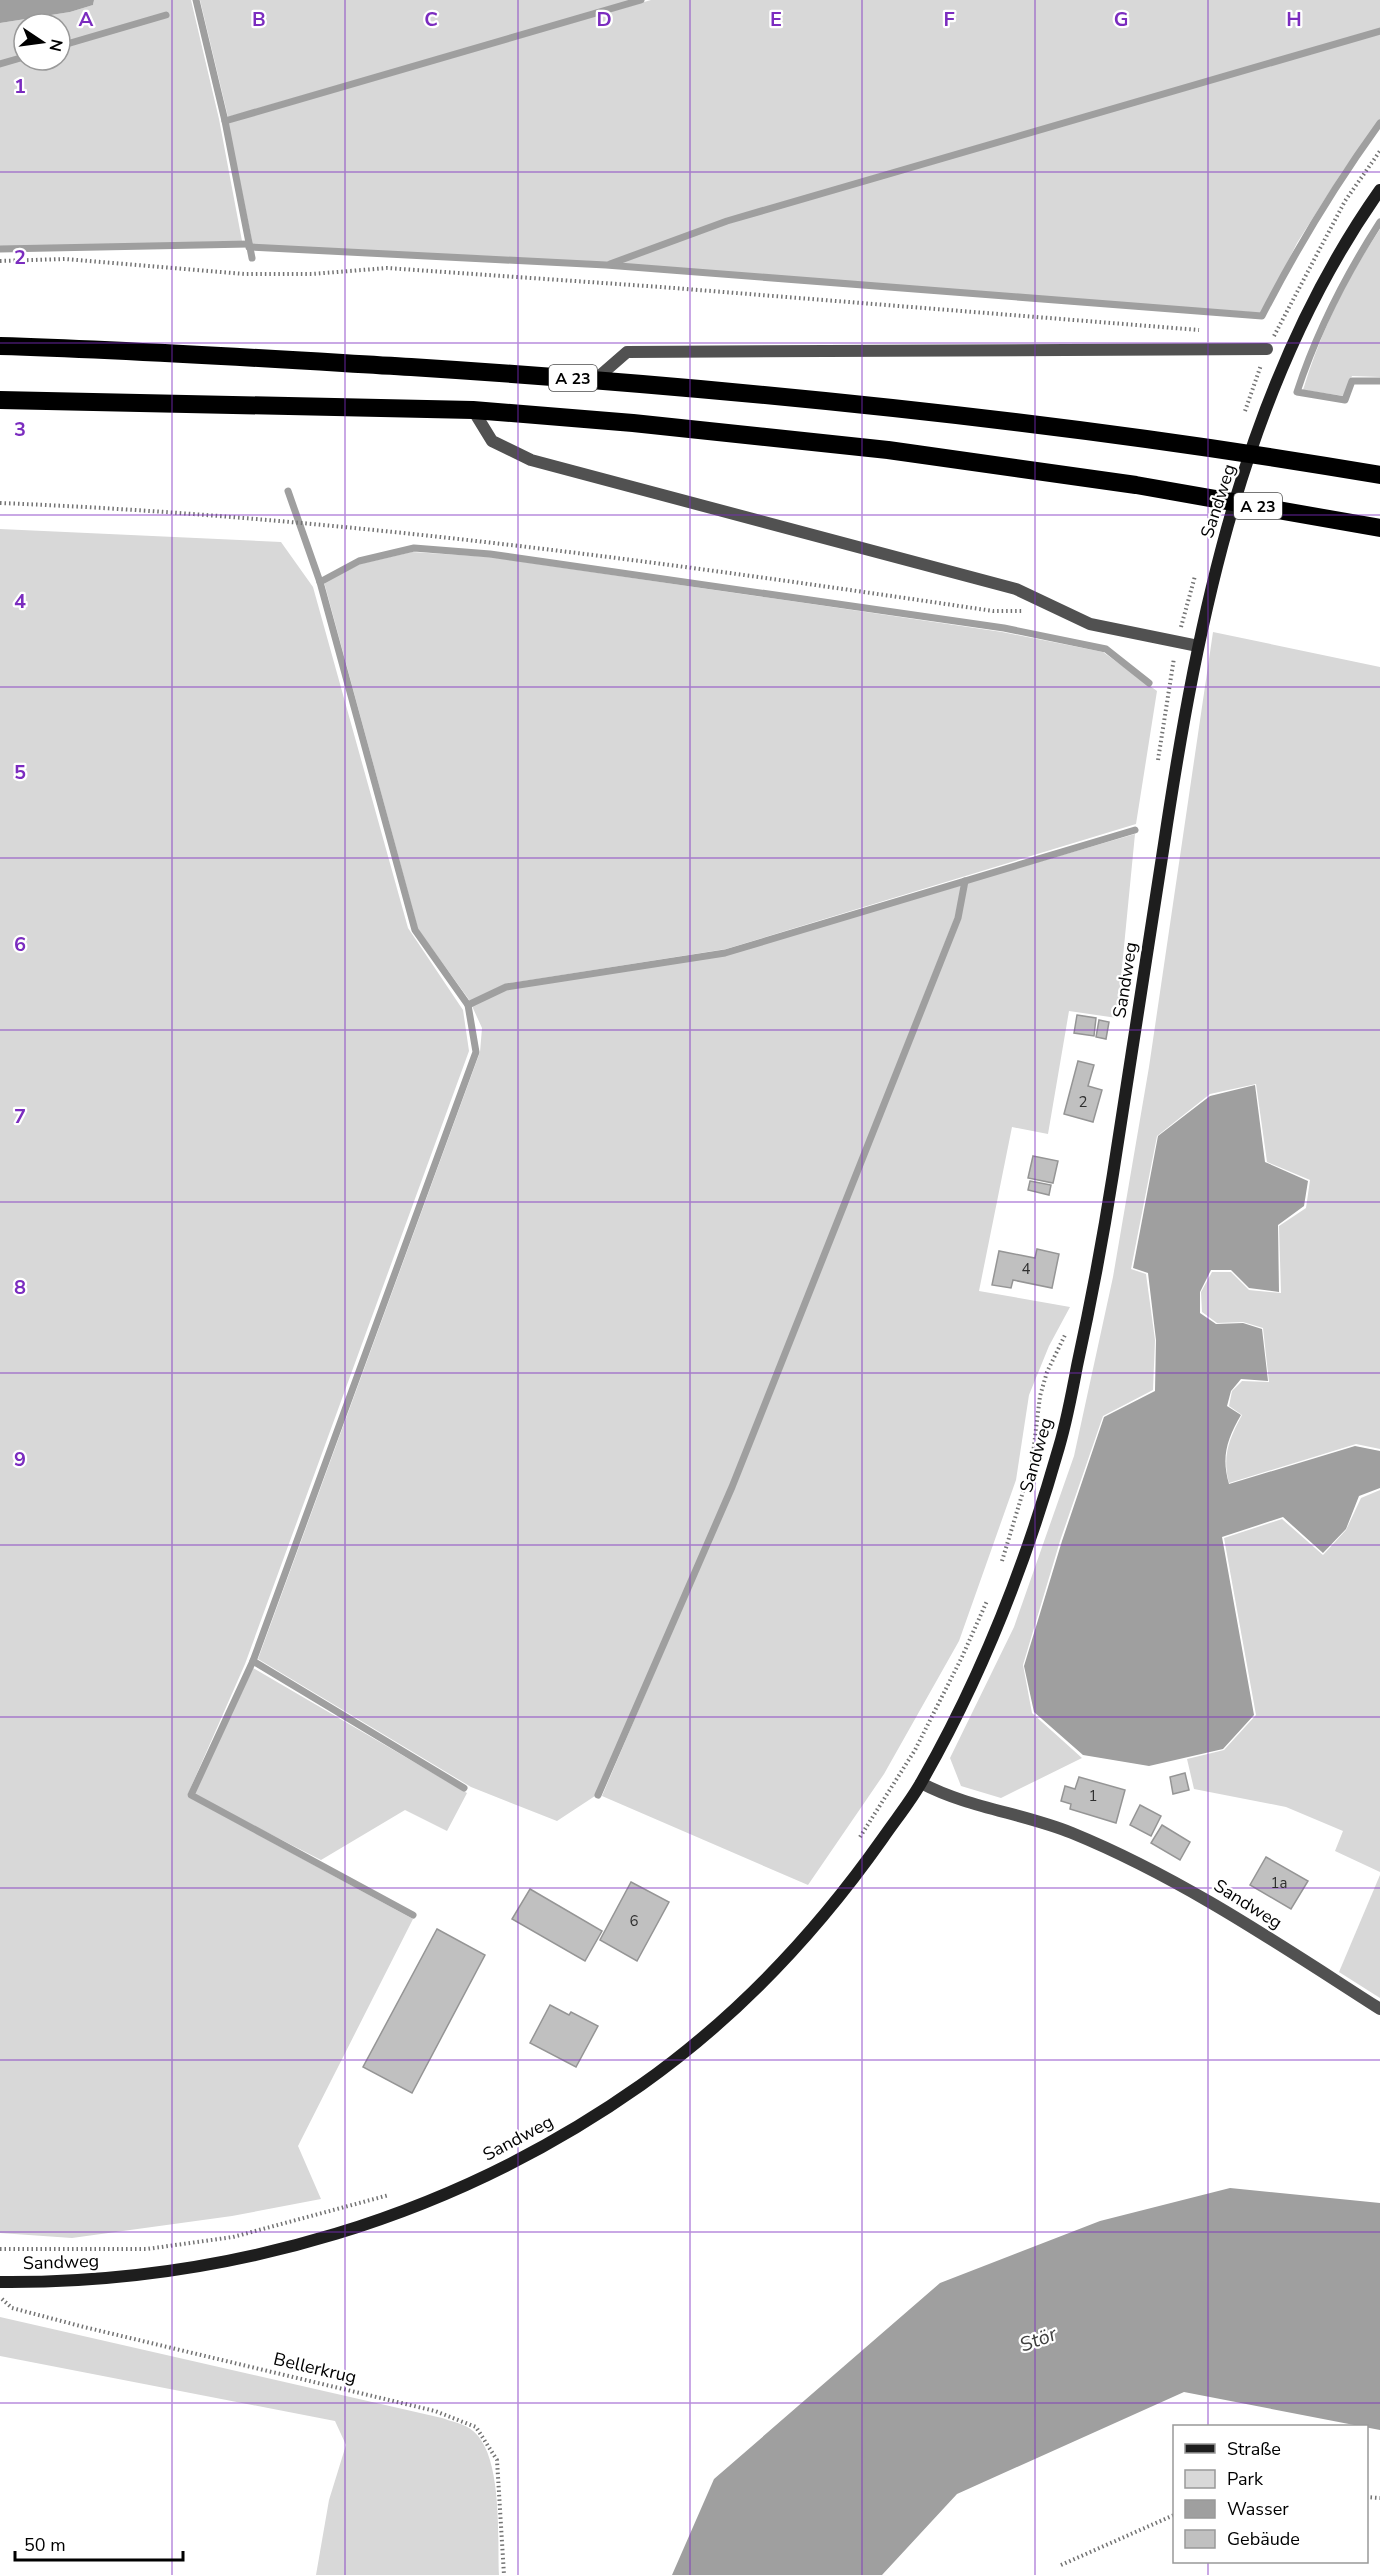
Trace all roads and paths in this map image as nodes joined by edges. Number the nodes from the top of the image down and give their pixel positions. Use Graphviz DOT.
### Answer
graph roads {
  1 [pos="1380,190"];
  2 [pos="0,261"];
  3 [pos="1201,330"];
  4 [pos="0,346"];
  5 [pos="1267,349"];
  6 [pos="596,379"];
  7 [pos="0,400"];
  8 [pos="473,410"];
  9 [pos="1244,414"];
  10 [pos="1380,475"];
  11 [pos="0,503"];
  12 [pos="1380,528"];
  13 [pos="1197,569"];
  14 [pos="1026,611"];
  15 [pos="1176,643"];
  16 [pos="1198,646"];
  17 [pos="1157,766"];
  18 [pos="1068,1330"];
  19 [pos="1000,1567"];
  20 [pos="988,1598"];
  21 [pos="921,1783"];
  22 [pos="854,1846"];
  23 [pos="1380,2009"];
  24 [pos="393,2194"];
  25 [pos="0,2249"];
  26 [pos="0,2282"];
  27 [pos="0,2297"];
  28 [pos="1173,2515"];
  29 [pos="1061,2565"];
  30 [pos="504,2575"];
  1 -- 16 [label="street, Sandweg"];
  2 -- 3 [label="path"];
  4 -- 6 [label="highway, A 23"];
  5 -- 6 [label="street"];
  5 -- 9 [label="path"];
  6 -- 10 [label="highway, A 23"];
  7 -- 8 [label="highway, A 23"];
  8 -- 12 [label="highway, A 23"];
  8 -- 15 [label="street"];
  11 -- 14 [label="path"];
  13 -- 15 [label="path"];
  15 -- 16 [label="street"];
  15 -- 17 [label="path"];
  16 -- 21 [label="street, Sandweg"];
  18 -- 19 [label="path"];
  20 -- 22 [label="path"];
  21 -- 23 [label="street, Sandweg"];
  21 -- 26 [label="street, Sandweg"];
  24 -- 25 [label="path"];
  27 -- 30 [label="path, Bellerkrug"];
  28 -- 29 [label="path"];
}
